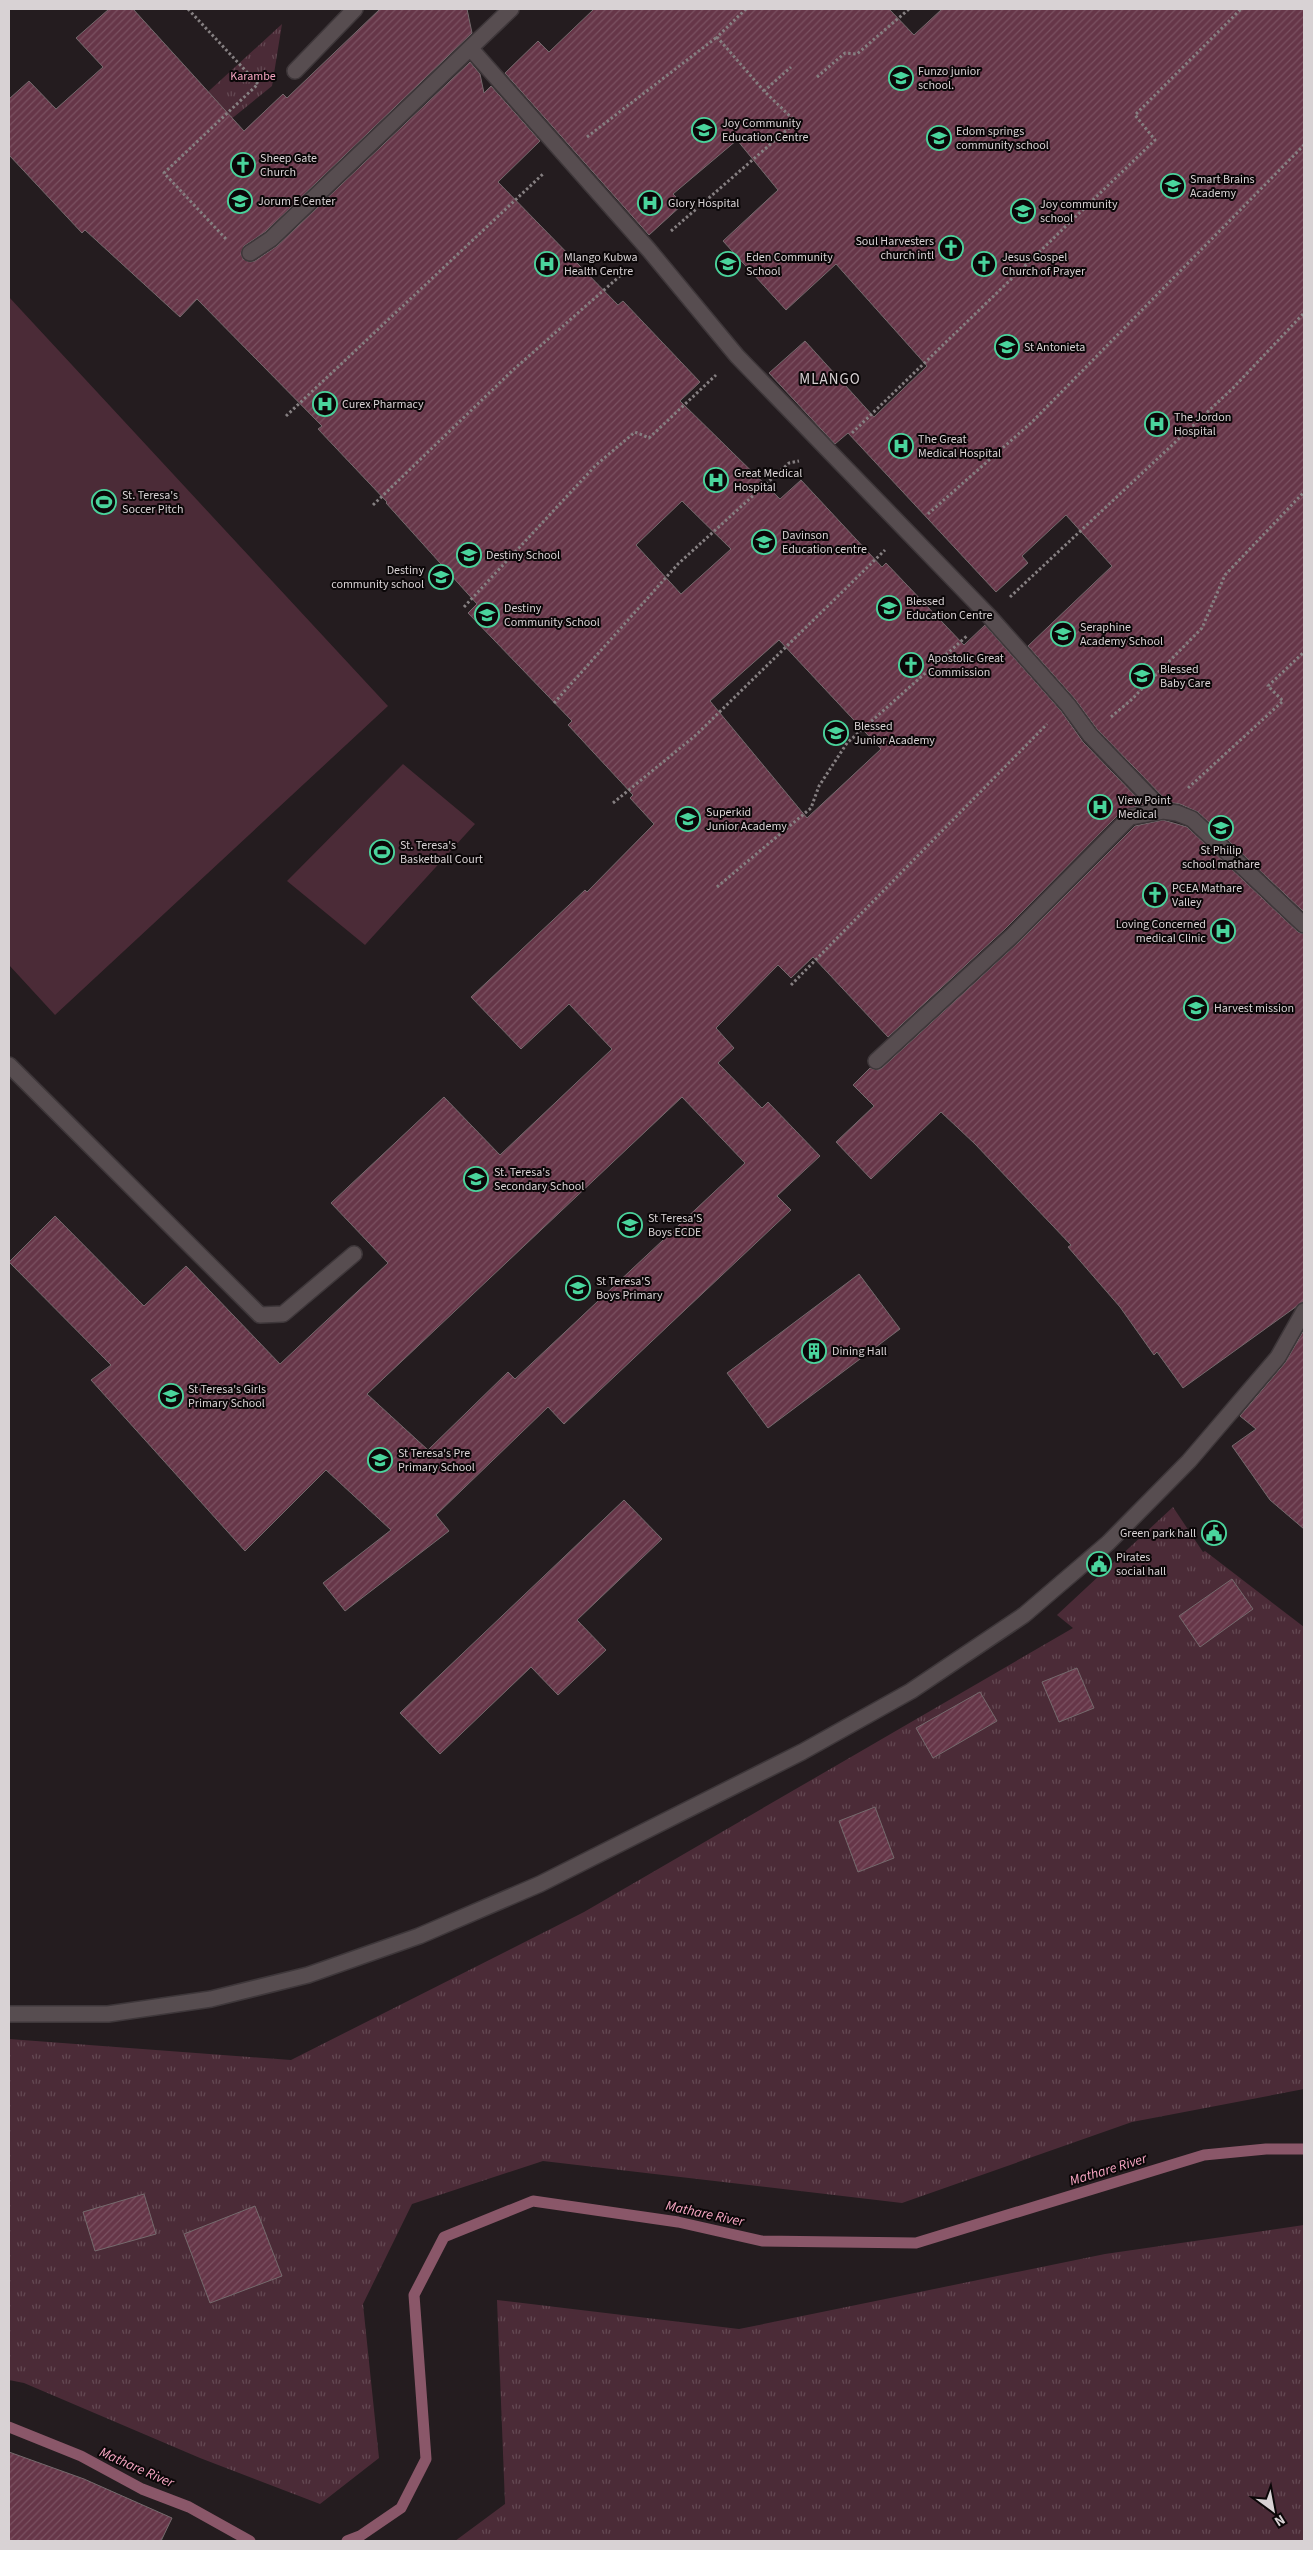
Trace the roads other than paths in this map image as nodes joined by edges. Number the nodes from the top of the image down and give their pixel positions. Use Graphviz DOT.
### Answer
graph roads {
  1 [pos="355,9"];
  2 [pos="512,9"];
  3 [pos="470,49"];
  4 [pos="295,71"];
  5 [pos="250,253"];
  6 [pos="1163,811"];
  7 [pos="1304,925"];
  8 [pos="876,1061"];
  9 [pos="9,1065"];
  10 [pos="354,1254"];
  11 [pos="1304,1311"];
  12 [pos="9,2014"];
  1 -- 4 [label="street"];
  2 -- 3 [label="street"];
  3 -- 5 [label="street"];
  3 -- 6 [label="street"];
  6 -- 7 [label="street"];
  6 -- 8 [label="street"];
  9 -- 10 [label="street"];
  11 -- 12 [label="street"];
}
